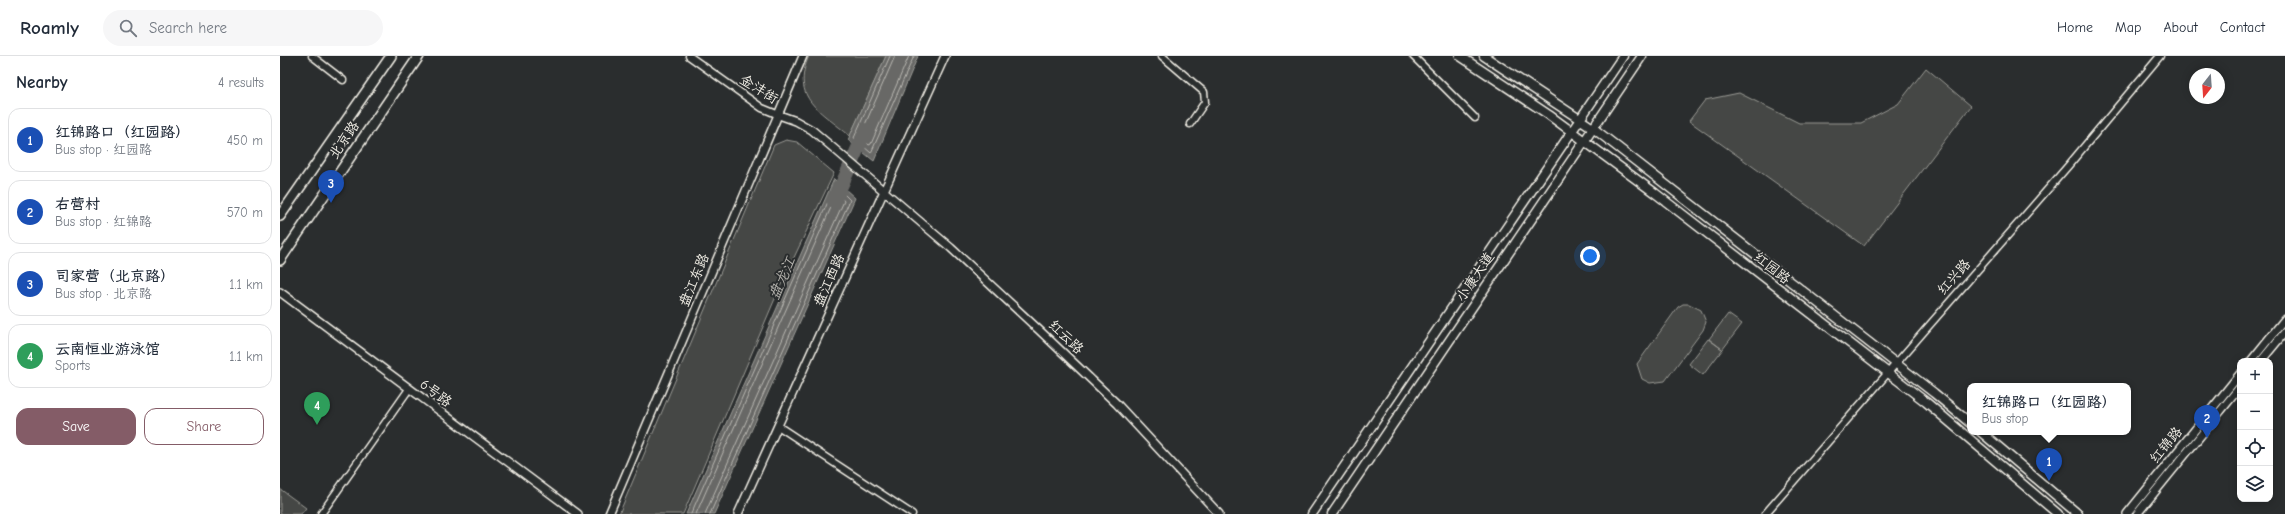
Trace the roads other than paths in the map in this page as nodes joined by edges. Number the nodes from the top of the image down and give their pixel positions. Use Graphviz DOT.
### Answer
graph roads {
  1 [pos="312,56"];
  2 [pos="391,56"];
  3 [pos="419,56"];
  4 [pos="689,56"];
  5 [pos="803,56"];
  6 [pos="945,56"];
  7 [pos="1162,56"];
  8 [pos="1413,56"];
  9 [pos="1460,56"];
  10 [pos="1484,56"];
  11 [pos="1623,56"];
  12 [pos="1642,56"];
  13 [pos="2160,56"];
  14 [pos="343,80"];
  15 [pos="778,115"];
  16 [pos="1475,118"];
  17 [pos="1580,119"];
  18 [pos="1190,124"];
  19 [pos="1593,128"];
  20 [pos="1571,132"];
  21 [pos="1585,140"];
  22 [pos="884,191"];
  23 [pos="280,216"];
  24 [pos="280,260"];
  25 [pos="280,292"];
  26 [pos="2285,319"];
  27 [pos="2285,332"];
  28 [pos="2253,358"];
  29 [pos="2263,358"];
  30 [pos="1895,363"];
  31 [pos="1887,372"];
  32 [pos="2237,378"];
  33 [pos="409,389"];
  34 [pos="2237,391"];
  35 [pos="1967,421"];
  36 [pos="778,426"];
  37 [pos="1985,435"];
  38 [pos="321,514"];
  39 [pos="578,514"];
  40 [pos="609,514"];
  41 [pos="738,514"];
  42 [pos="912,514"];
  43 [pos="1219,514"];
  44 [pos="1312,514"];
  45 [pos="1332,514"];
  46 [pos="1765,514"];
  47 [pos="2058,514"];
  48 [pos="2078,514"];
  49 [pos="2127,514"];
  50 [pos="2137,514"];
  1 -- 14 [label="street"];
  2 -- 23 [label="main road, 北京路"];
  3 -- 24 [label="main road, 北京路"];
  4 -- 15 [label="street, 金沣街"];
  5 -- 15 [label="street, 盘江东路"];
  6 -- 22 [label="street, 盘江西路"];
  7 -- 18 [label="street"];
  8 -- 16 [label="street"];
  9 -- 20 [label="main road, 红园路"];
  10 -- 17 [label="main road, 红园路"];
  11 -- 17 [label="main road, 小康大道"];
  12 -- 19 [label="main road, 小康大道"];
  13 -- 30 [label="street, 红兴路"];
  15 -- 22 [label="street, 红云路"];
  15 -- 40 [label="street, 盘江东路"];
  17 -- 19 [label="main road, 红园路"];
  17 -- 20 [label="main road, 小康大道"];
  19 -- 21 [label="main road, 小康大道"];
  19 -- 30 [label="main road, 红园路"];
  20 -- 21 [label="main road, 红园路"];
  20 -- 44 [label="main road, 小康大道"];
  21 -- 31 [label="main road, 红园路"];
  21 -- 45 [label="main road, 小康大道"];
  22 -- 36 [label="street, 盘江西路"];
  22 -- 43 [label="street, 红云路"];
  25 -- 33 [label="street, 6号路"];
  26 -- 28 [label="street"];
  27 -- 29 [label="street"];
  30 -- 31 [label="street, 红兴路"];
  30 -- 35 [label="main road, 红园路"];
  31 -- 46 [label="street, 红兴路"];
  31 -- 47 [label="main road, 红园路"];
  32 -- 49 [label="street, 红锦路"];
  33 -- 38 [label="street"];
  33 -- 39 [label="street, 6号路"];
  34 -- 50 [label="street, 红锦路"];
  36 -- 41 [label="street, 盘江西路"];
  36 -- 42 [label="street"];
  37 -- 48 [label="main road"];
}
